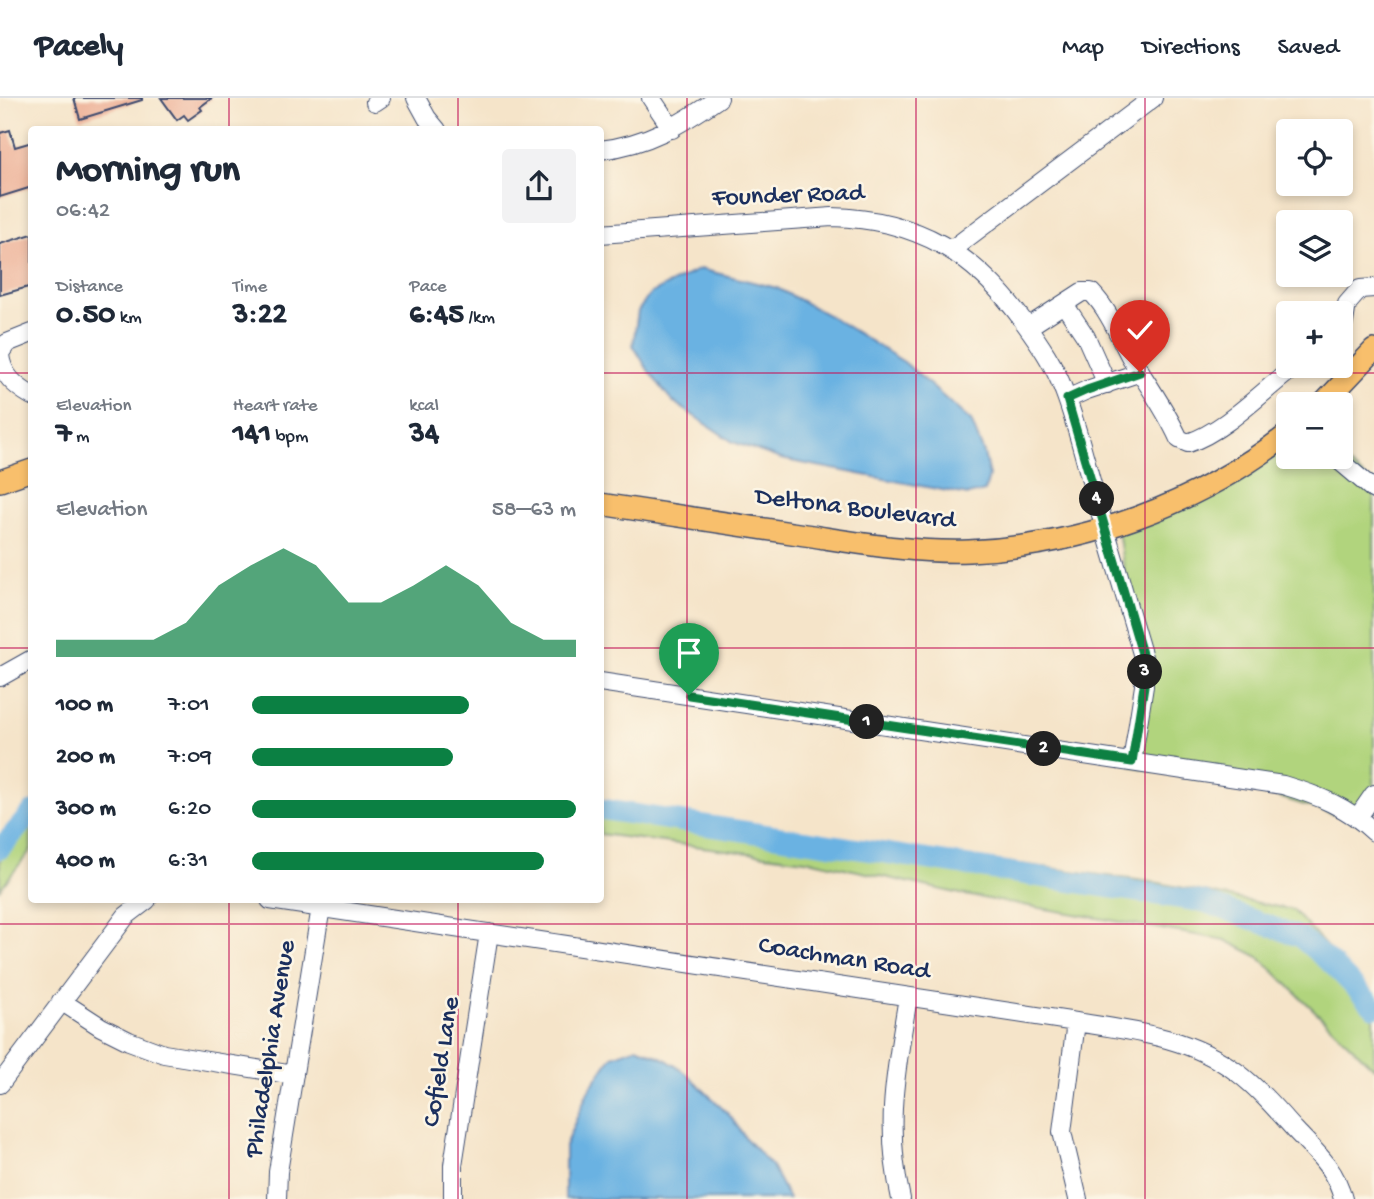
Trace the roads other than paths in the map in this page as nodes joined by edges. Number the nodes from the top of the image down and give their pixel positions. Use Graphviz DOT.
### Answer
graph roads {
  1 [pos="416,98"];
  2 [pos="651,98"];
  3 [pos="719,98"];
  4 [pos="1153,98"];
  5 [pos="434,126"];
  6 [pos="672,129"];
  7 [pos="604,149"];
  8 [pos="604,234"];
  9 [pos="951,250"];
  10 [pos="1374,288"];
  11 [pos="1350,301"];
  12 [pos="1064,304"];
  13 [pos="1028,327"];
  14 [pos="28,335"];
  15 [pos="1374,350"];
  16 [pos="0,354"];
  17 [pos="1140,372"];
  18 [pos="1281,378"];
  19 [pos="1107,384"];
  20 [pos="1334,392"];
  21 [pos="28,394"];
  22 [pos="1067,399"];
  23 [pos="1276,443"];
  24 [pos="1349,469"];
  25 [pos="28,471"];
  26 [pos="0,481"];
  27 [pos="1374,490"];
  28 [pos="604,505"];
  29 [pos="1105,529"];
  30 [pos="28,661"];
  31 [pos="0,677"];
  32 [pos="604,682"];
  33 [pos="1132,762"];
  34 [pos="1374,794"];
  35 [pos="1358,817"];
  36 [pos="1374,832"];
  37 [pos="143,903"];
  38 [pos="292,903"];
  39 [pos="321,907"];
  40 [pos="489,933"];
  41 [pos="908,997"];
  42 [pos="61,1001"];
  43 [pos="1076,1022"];
  44 [pos="294,1075"];
  45 [pos="0,1084"];
  46 [pos="272,1198"];
  47 [pos="453,1199"];
  48 [pos="901,1199"];
  49 [pos="1078,1199"];
  50 [pos="1343,1199"];
  1 -- 5 [label="street"];
  2 -- 6 [label="street"];
  3 -- 6 [label="street"];
  4 -- 9 [label="street"];
  6 -- 7 [label="street"];
  8 -- 9 [label="street, Founder Road"];
  9 -- 13 [label="street, Founder Road"];
  10 -- 11 [label="street"];
  12 -- 13 [label="street"];
  12 -- 17 [label="street"];
  12 -- 19 [label="street"];
  13 -- 22 [label="street, Founder Road"];
  14 -- 16 [label="street"];
  15 -- 20 [label="main road"];
  16 -- 21 [label="street"];
  17 -- 18 [label="street"];
  17 -- 19 [label="street"];
  19 -- 22 [label="street"];
  22 -- 29 [label="street, Founder Road"];
  23 -- 29 [label="main road, Deltona Boulevard"];
  24 -- 27 [label="street"];
  25 -- 26 [label="main road"];
  28 -- 29 [label="main road, Deltona Boulevard"];
  29 -- 33 [label="street, Founder Road"];
  30 -- 31 [label="street"];
  32 -- 33 [label="street"];
  33 -- 35 [label="street"];
  34 -- 35 [label="street"];
  35 -- 36 [label="street"];
  37 -- 42 [label="street"];
  38 -- 39 [label="street, Coachman Road"];
  39 -- 40 [label="street, Coachman Road"];
  39 -- 44 [label="street, Philadelphia Avenue"];
  40 -- 41 [label="street, Coachman Road"];
  40 -- 47 [label="street, Cofield Lane"];
  41 -- 43 [label="street, Coachman Road"];
  41 -- 48 [label="street"];
  42 -- 44 [label="street"];
  42 -- 45 [label="street"];
  43 -- 49 [label="street"];
  43 -- 50 [label="street, Coachman Road"];
  44 -- 46 [label="street, Philadelphia Avenue"];
}
